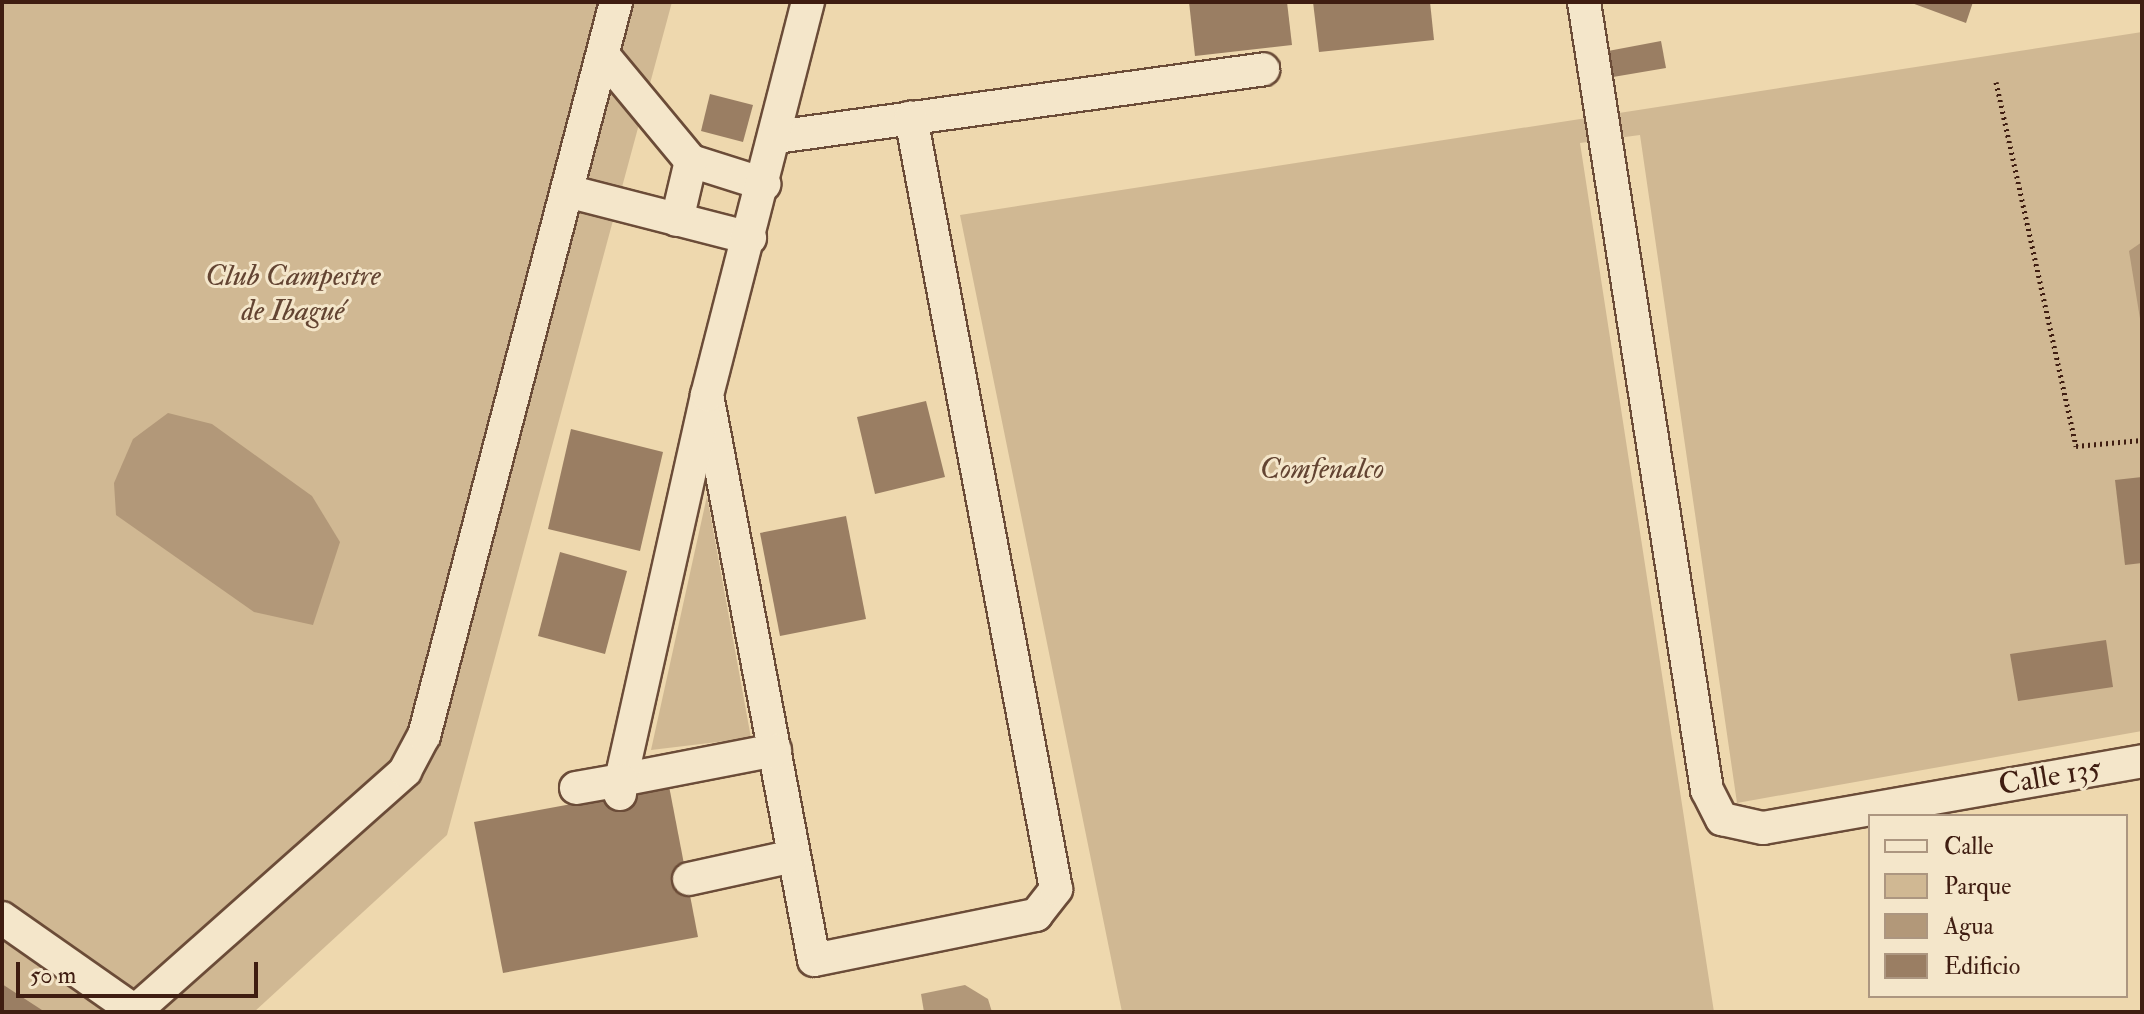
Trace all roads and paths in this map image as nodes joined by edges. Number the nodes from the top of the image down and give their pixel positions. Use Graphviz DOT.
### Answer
graph roads {
  1 [pos="616,2"];
  2 [pos="808,2"];
  3 [pos="1584,2"];
  4 [pos="603,55"];
  5 [pos="1263,69"];
  6 [pos="1996,82"];
  7 [pos="911,118"];
  8 [pos="776,137"];
  9 [pos="691,161"];
  10 [pos="764,184"];
  11 [pos="567,191"];
  12 [pos="677,220"];
  13 [pos="750,238"];
  14 [pos="707,395"];
  15 [pos="2142,440"];
  16 [pos="775,750"];
  17 [pos="2142,761"];
  18 [pos="620,787"];
  19 [pos="576,788"];
  20 [pos="794,856"];
  21 [pos="689,879"];
  22 [pos="2,918"];
  23 [pos="135,1011"];
  1 -- 4 [label="street"];
  2 -- 8 [label="street"];
  3 -- 17 [label="street, Calle 135"];
  4 -- 9 [label="street"];
  4 -- 11 [label="street"];
  5 -- 7 [label="street"];
  6 -- 15 [label="path"];
  7 -- 8 [label="street"];
  7 -- 20 [label="street"];
  8 -- 10 [label="street"];
  9 -- 10 [label="street"];
  9 -- 12 [label="street"];
  10 -- 13 [label="street"];
  11 -- 12 [label="street"];
  11 -- 23 [label="street"];
  12 -- 13 [label="street"];
  13 -- 14 [label="street"];
  14 -- 16 [label="street"];
  14 -- 18 [label="street"];
  16 -- 18 [label="street"];
  16 -- 20 [label="street"];
  18 -- 19 [label="street"];
  20 -- 21 [label="street"];
  22 -- 23 [label="street"];
}
